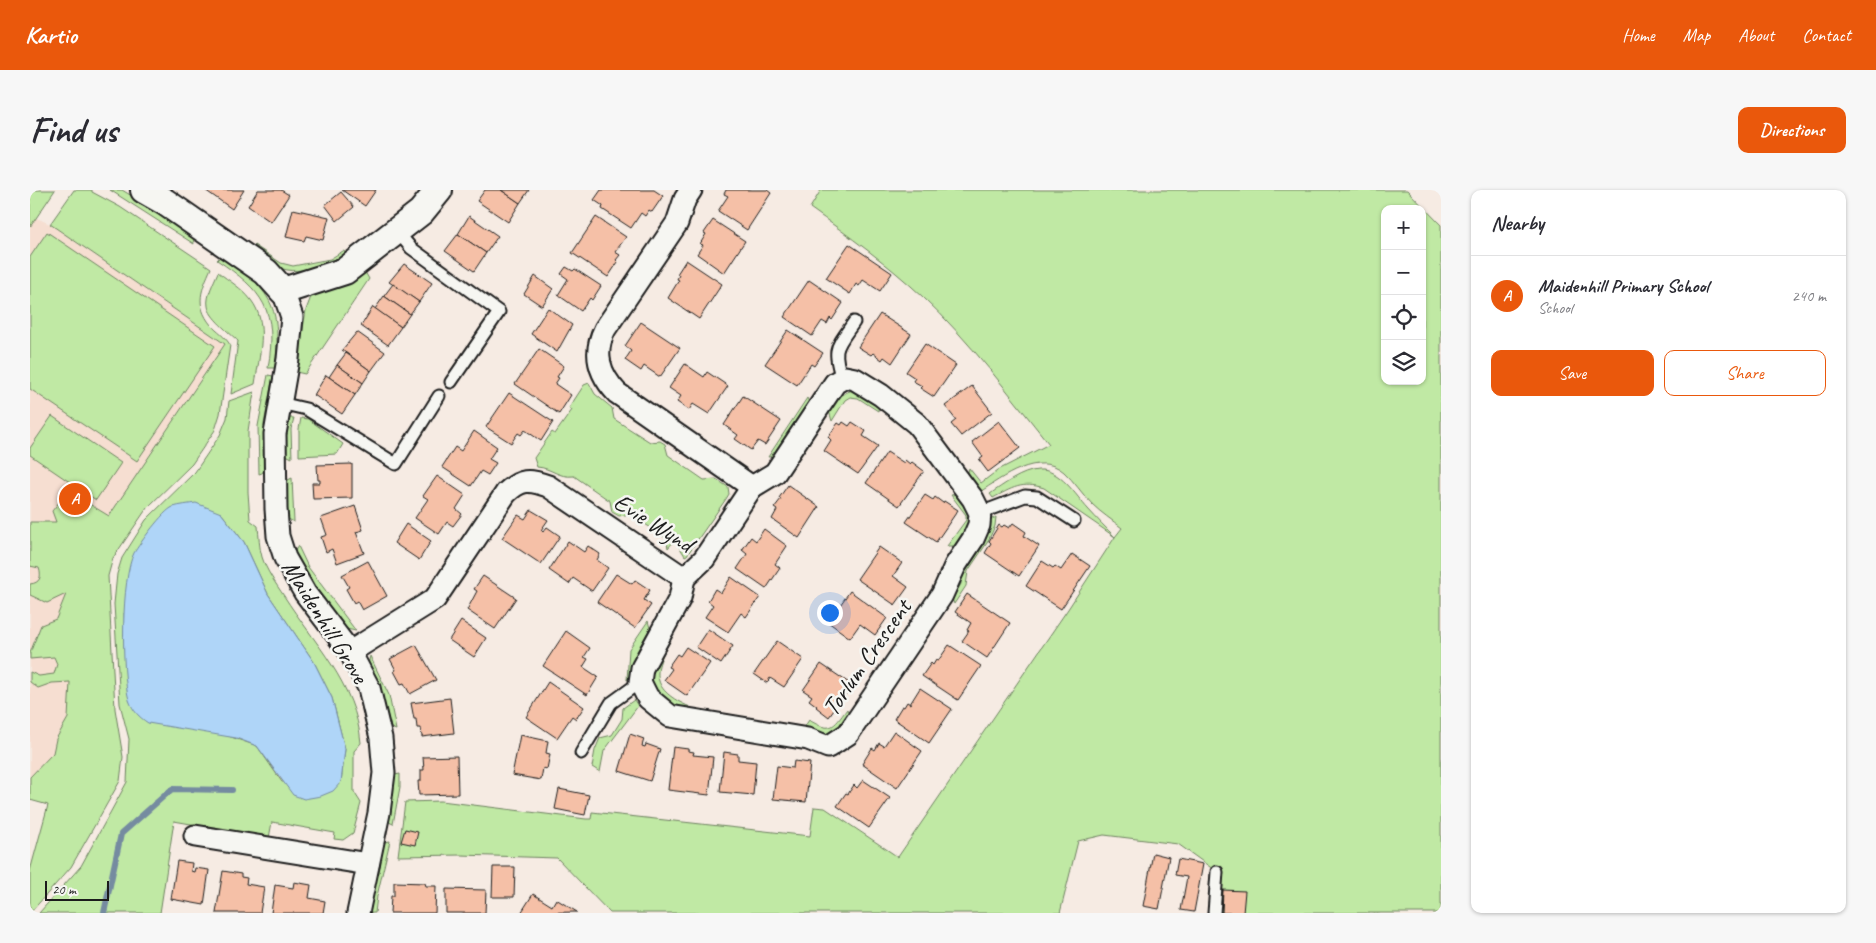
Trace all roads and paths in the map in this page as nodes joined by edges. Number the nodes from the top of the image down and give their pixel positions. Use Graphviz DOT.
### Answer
graph roads {
  1 [pos="438,190"];
  2 [pos="691,190"];
  3 [pos="161,194"];
  4 [pos="397,231"];
  5 [pos="284,291"];
  6 [pos="854,322"];
  7 [pos="842,379"];
  8 [pos="451,382"];
  9 [pos="439,396"];
  10 [pos="280,403"];
  11 [pos="752,487"];
  12 [pos="980,513"];
  13 [pos="1074,521"];
  14 [pos="684,578"];
  15 [pos="350,652"];
  16 [pos="640,682"];
  17 [pos="581,753"];
  18 [pos="196,836"];
  19 [pos="368,864"];
  20 [pos="1217,872"];
  21 [pos="358,913"];
  22 [pos="1214,913"];
  1 -- 4 [label="street"];
  2 -- 11 [label="street"];
  3 -- 5 [label="street, Maidenhill Grove"];
  4 -- 5 [label="street"];
  4 -- 8 [label="lane"];
  5 -- 10 [label="street, Maidenhill Grove"];
  6 -- 7 [label="lane"];
  7 -- 11 [label="street"];
  7 -- 12 [label="street"];
  9 -- 10 [label="lane"];
  10 -- 15 [label="street, Maidenhill Grove"];
  11 -- 14 [label="street, Evie Wynd"];
  12 -- 13 [label="lane"];
  12 -- 16 [label="street, Torlum Crescent"];
  14 -- 15 [label="street, Evie Wynd"];
  14 -- 16 [label="street"];
  15 -- 19 [label="street, Maidenhill Grove"];
  16 -- 17 [label="lane"];
  18 -- 19 [label="street"];
  19 -- 21 [label="street, Maidenhill Grove"];
  20 -- 22 [label="lane"];
}
